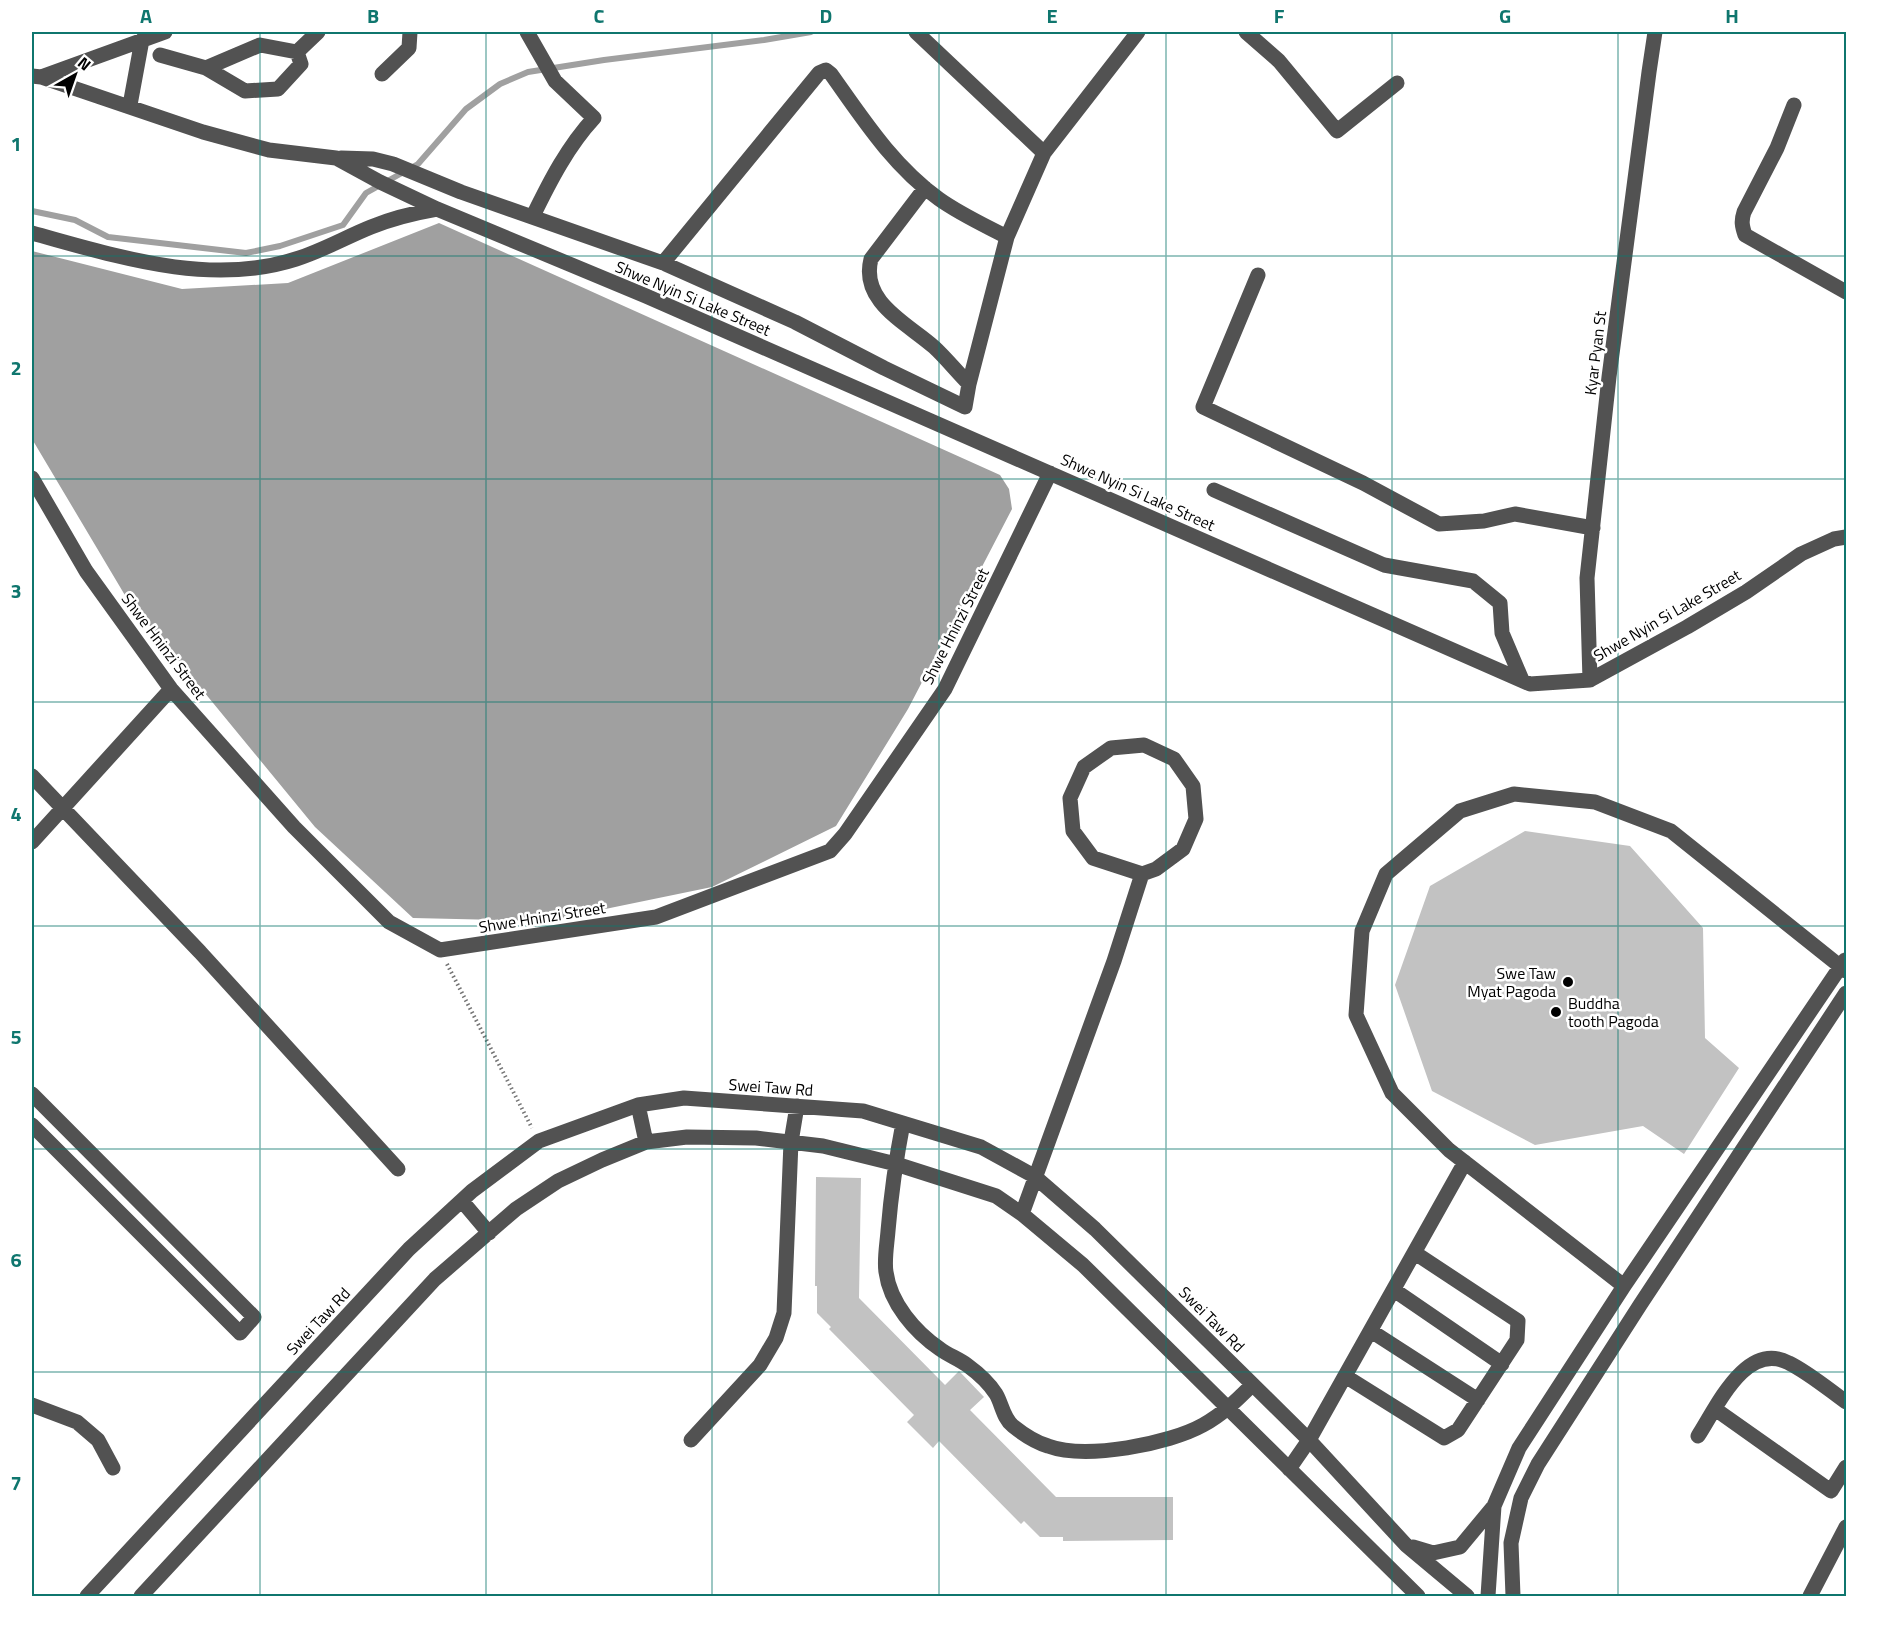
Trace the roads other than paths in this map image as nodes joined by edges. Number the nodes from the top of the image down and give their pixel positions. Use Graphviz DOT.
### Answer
graph roads {
  1 [pos="165,32"];
  2 [pos="318,32"];
  3 [pos="410,32"];
  4 [pos="527,32"];
  5 [pos="916,32"];
  6 [pos="1138,32"];
  7 [pos="1246,32"];
  8 [pos="1656,32"];
  9 [pos="142,40"];
  10 [pos="297,52"];
  11 [pos="160,55"];
  12 [pos="206,68"];
  13 [pos="382,74"];
  14 [pos="36,76"];
  15 [pos="1397,83"];
  16 [pos="130,105"];
  17 [pos="1794,105"];
  18 [pos="1044,153"];
  19 [pos="336,158"];
  20 [pos="925,188"];
  21 [pos="437,209"];
  22 [pos="533,216"];
  23 [pos="32,233"];
  24 [pos="1007,237"];
  25 [pos="663,262"];
  26 [pos="1258,275"];
  27 [pos="1846,292"];
  28 [pos="969,384"];
  29 [pos="1050,473"];
  30 [pos="32,478"];
  31 [pos="1214,490"];
  32 [pos="1593,528"];
  33 [pos="1846,537"];
  34 [pos="1522,680"];
  35 [pos="1590,680"];
  36 [pos="171,689"];
  37 [pos="32,776"];
  38 [pos="63,807"];
  39 [pos="32,842"];
  40 [pos="1142,874"];
  41 [pos="1845,965"];
  42 [pos="1846,993"];
  43 [pos="32,1094"];
  44 [pos="638,1106"];
  45 [pos="797,1107"];
  46 [pos="903,1123"];
  47 [pos="32,1125"];
  48 [pos="646,1142"];
  49 [pos="790,1142"];
  50 [pos="1465,1162"];
  51 [pos="896,1164"];
  52 [pos="398,1169"];
  53 [pos="1034,1176"];
  54 [pos="462,1201"];
  55 [pos="1022,1214"];
  56 [pos="489,1233"];
  57 [pos="1415,1253"];
  58 [pos="1624,1286"];
  59 [pos="1394,1290"];
  60 [pos="1371,1331"];
  61 [pos="1502,1364"];
  62 [pos="1345,1376"];
  63 [pos="1252,1384"];
  64 [pos="1478,1400"];
  65 [pos="1846,1402"];
  66 [pos="32,1405"];
  67 [pos="1715,1409"];
  68 [pos="1227,1410"];
  69 [pos="1698,1436"];
  70 [pos="691,1440"];
  71 [pos="1309,1440"];
  72 [pos="1846,1467"];
  73 [pos="113,1468"];
  74 [pos="1289,1469"];
  75 [pos="1494,1506"];
  76 [pos="1846,1527"];
  77 [pos="1406,1545"];
  78 [pos="87,1596"];
  79 [pos="141,1596"];
  80 [pos="1418,1596"];
  81 [pos="1467,1596"];
  82 [pos="1488,1596"];
  83 [pos="1513,1596"];
  84 [pos="1810,1596"];
  1 -- 9 [label="street"];
  2 -- 10 [label="street"];
  3 -- 13 [label="street"];
  4 -- 22 [label="street"];
  5 -- 18 [label="street"];
  6 -- 18 [label="street"];
  7 -- 15 [label="street"];
  8 -- 32 [label="street, Kyar Pyan St"];
  9 -- 14 [label="street"];
  9 -- 16 [label="street"];
  10 -- 12 [label="street"];
  10 -- 12 [label="street"];
  11 -- 12 [label="street"];
  14 -- 16 [label="street"];
  16 -- 19 [label="street"];
  17 -- 27 [label="street"];
  18 -- 24 [label="street"];
  19 -- 21 [label="street, Shwe Nyin Si Lake Street"];
  19 -- 22 [label="street"];
  20 -- 24 [label="street"];
  20 -- 25 [label="street"];
  20 -- 28 [label="street"];
  21 -- 23 [label="street"];
  21 -- 29 [label="street, Shwe Nyin Si Lake Street"];
  22 -- 25 [label="street"];
  24 -- 28 [label="street"];
  25 -- 28 [label="street"];
  26 -- 32 [label="street"];
  29 -- 34 [label="street, Shwe Nyin Si Lake Street"];
  29 -- 36 [label="street, Shwe Hninzi Street"];
  30 -- 36 [label="street, Shwe Hninzi Street"];
  31 -- 34 [label="street"];
  32 -- 35 [label="street, Kyar Pyan St"];
  33 -- 35 [label="street, Shwe Nyin Si Lake Street"];
  34 -- 35 [label="street, Shwe Nyin Si Lake Street"];
  36 -- 38 [label="street"];
  37 -- 38 [label="street"];
  38 -- 39 [label="street"];
  38 -- 52 [label="street"];
  40 -- 40 [label="street"];
  40 -- 53 [label="street"];
  41 -- 50 [label="street"];
  41 -- 58 [label="street"];
  42 -- 83 [label="street"];
  43 -- 47 [label="street"];
  44 -- 45 [label="street, Swei Taw Rd"];
  44 -- 48 [label="street"];
  44 -- 54 [label="street, Swei Taw Rd"];
  45 -- 46 [label="street, Swei Taw Rd"];
  45 -- 49 [label="street"];
  46 -- 51 [label="street"];
  46 -- 53 [label="street, Swei Taw Rd"];
  48 -- 49 [label="street"];
  48 -- 56 [label="street"];
  49 -- 51 [label="street"];
  49 -- 70 [label="street"];
  50 -- 57 [label="street"];
  50 -- 58 [label="street"];
  51 -- 55 [label="street"];
  51 -- 68 [label="street"];
  53 -- 55 [label="street"];
  53 -- 63 [label="street, Swei Taw Rd"];
  54 -- 56 [label="street"];
  54 -- 78 [label="street, Swei Taw Rd"];
  55 -- 68 [label="street"];
  56 -- 79 [label="street"];
  57 -- 59 [label="street"];
  57 -- 61 [label="street"];
  58 -- 75 [label="street"];
  59 -- 60 [label="street"];
  59 -- 61 [label="street"];
  60 -- 62 [label="street"];
  60 -- 64 [label="street"];
  61 -- 64 [label="street"];
  62 -- 64 [label="street"];
  62 -- 71 [label="street"];
  63 -- 68 [label="street"];
  63 -- 71 [label="street, Swei Taw Rd"];
  65 -- 67 [label="street"];
  66 -- 73 [label="street"];
  67 -- 69 [label="street"];
  67 -- 72 [label="street"];
  68 -- 74 [label="street"];
  71 -- 74 [label="street"];
  71 -- 77 [label="street, Swei Taw Rd"];
  74 -- 80 [label="street"];
  75 -- 77 [label="street"];
  75 -- 82 [label="street"];
  76 -- 84 [label="street"];
  77 -- 81 [label="street, Swei Taw Rd"];
}
